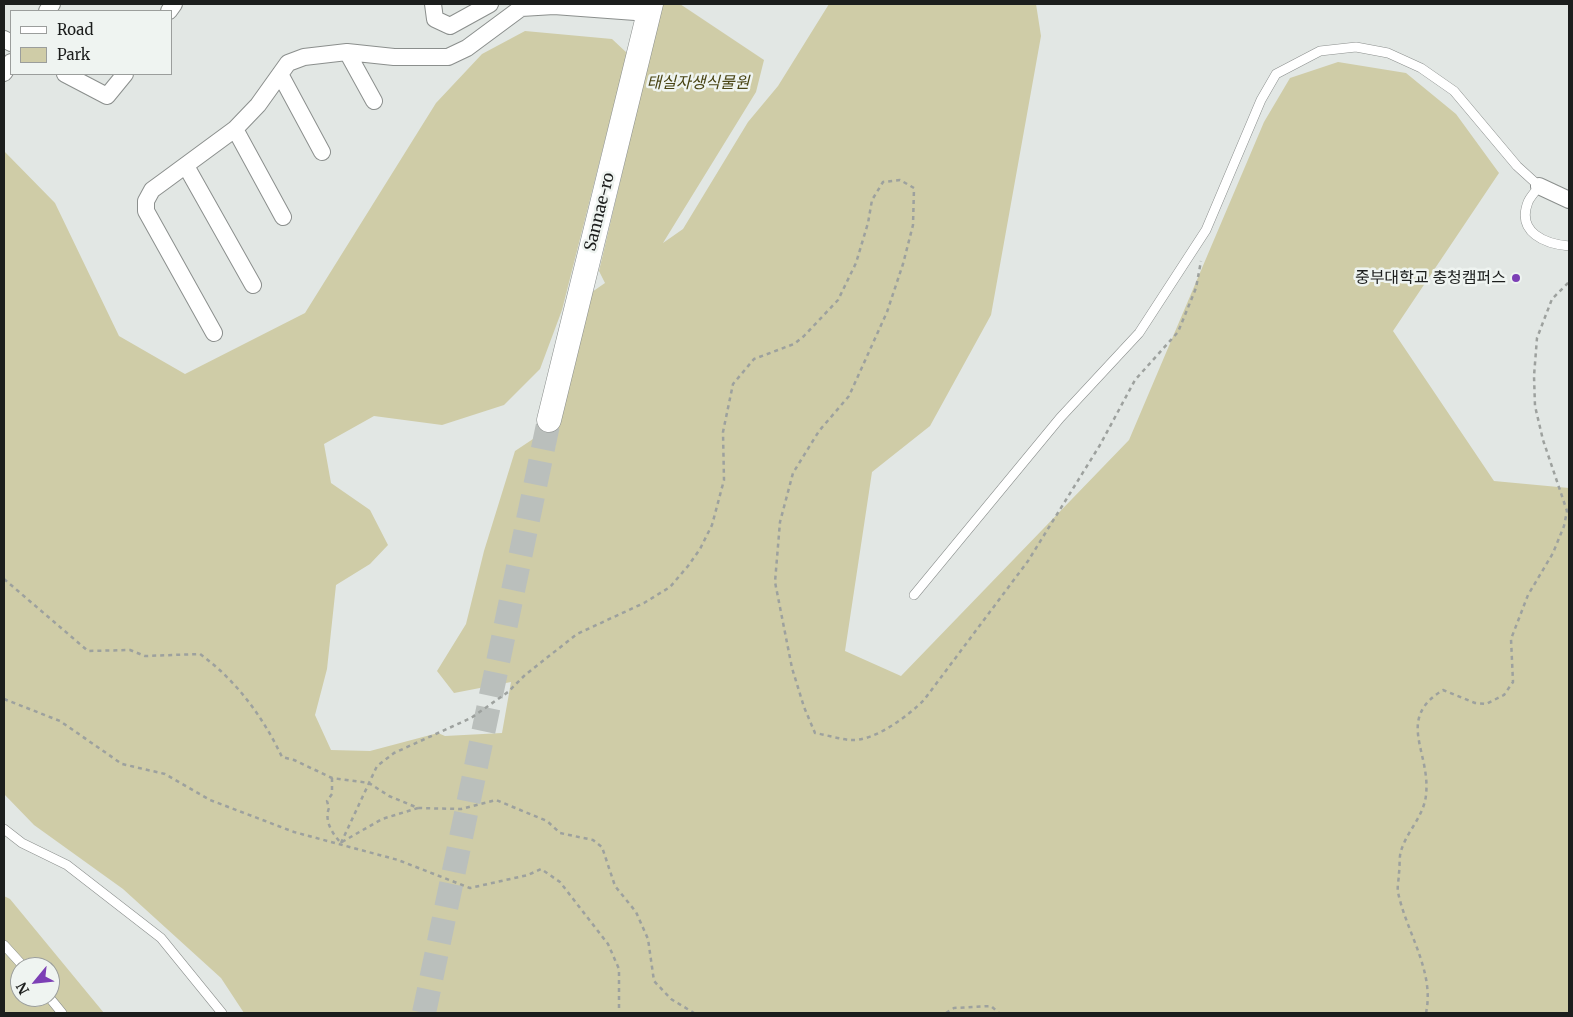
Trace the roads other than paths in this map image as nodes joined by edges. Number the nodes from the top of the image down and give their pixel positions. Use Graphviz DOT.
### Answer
graph roads {
  1 [pos="433,4"];
  2 [pos="490,4"];
  3 [pos="566,5"];
  4 [pos="650,8"];
  5 [pos="348,52"];
  6 [pos="280,74"];
  7 [pos="67,75"];
  8 [pos="124,75"];
  9 [pos="374,101"];
  10 [pos="235,129"];
  11 [pos="322,152"];
  12 [pos="186,166"];
  13 [pos="1539,186"];
  14 [pos="1569,200"];
  15 [pos="282,218"];
  16 [pos="1569,246"];
  17 [pos="253,285"];
  18 [pos="214,333"];
  19 [pos="549,420"];
  20 [pos="914,595"];
  21 [pos="4,829"];
  22 [pos="4,945"];
  23 [pos="15,957"];
  24 [pos="222,1013"];
  1 -- 2 [label="street"];
  3 -- 4 [label="street"];
  3 -- 5 [label="street"];
  4 -- 19 [label="street, Sannae-ro"];
  5 -- 6 [label="street"];
  5 -- 9 [label="street"];
  6 -- 10 [label="street"];
  6 -- 11 [label="street"];
  7 -- 8 [label="street"];
  10 -- 12 [label="street"];
  10 -- 15 [label="street"];
  12 -- 17 [label="street"];
  12 -- 18 [label="street"];
  13 -- 14 [label="street"];
  13 -- 16 [label="lane"];
  13 -- 20 [label="lane"];
  21 -- 24 [label="lane"];
  22 -- 23 [label="lane"];
}
